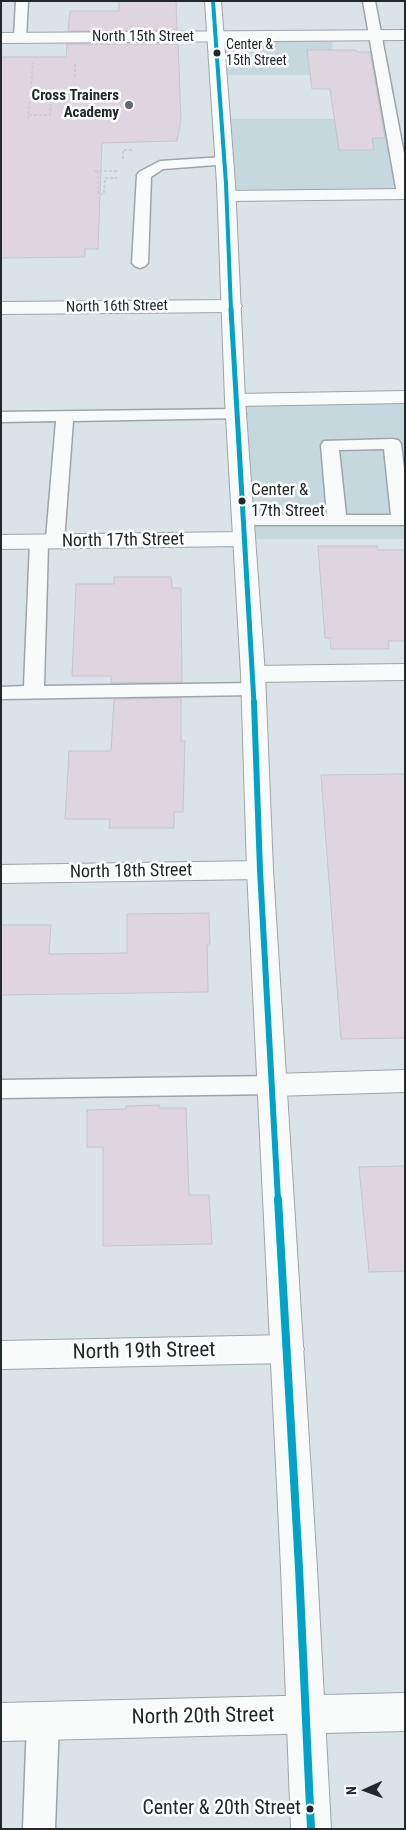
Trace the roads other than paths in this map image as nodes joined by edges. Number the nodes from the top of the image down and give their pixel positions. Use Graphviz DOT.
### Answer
graph roads {
  1 [pos="22,1"];
  2 [pos="213,1"];
  3 [pos="369,1"];
  4 [pos="374,35"];
  5 [pos="405,35"];
  6 [pos="216,37"];
  7 [pos="1,38"];
  8 [pos="20,38"];
  9 [pos="389,116"];
  10 [pos="405,116"];
  11 [pos="224,162"];
  12 [pos="404,194"];
  13 [pos="227,196"];
  14 [pos="140,263"];
  15 [pos="232,306"];
  16 [pos="1,308"];
  17 [pos="405,397"];
  18 [pos="236,407"];
  19 [pos="65,416"];
  20 [pos="1,417"];
  21 [pos="337,520"];
  22 [pos="244,530"];
  23 [pos="1,542"];
  24 [pos="47,542"];
  25 [pos="405,672"];
  26 [pos="253,682"];
  27 [pos="34,692"];
  28 [pos="1,693"];
  29 [pos="260,870"];
  30 [pos="1,874"];
  31 [pos="405,1081"];
  32 [pos="273,1085"];
  33 [pos="1,1089"];
  34 [pos="287,1349"];
  35 [pos="1,1356"];
  36 [pos="405,1712"];
  37 [pos="306,1715"];
  38 [pos="43,1720"];
  39 [pos="1,1722"];
  40 [pos="39,1829"];
  41 [pos="311,1829"];
  1 -- 8 [label="lane"];
  2 -- 6 [label="street"];
  3 -- 4 [label="lane"];
  4 -- 5 [label="street, North 15th Street"];
  4 -- 6 [label="street, North 15th Street"];
  4 -- 9 [label="lane"];
  6 -- 8 [label="street, North 15th Street"];
  6 -- 11 [label="street"];
  7 -- 8 [label="street, North 15th Street"];
  9 -- 10 [label="lane"];
  9 -- 12 [label="lane"];
  11 -- 13 [label="street"];
  11 -- 14 [label="lane"];
  12 -- 13 [label="street"];
  13 -- 15 [label="street"];
  15 -- 16 [label="street, North 16th Street"];
  15 -- 18 [label="street"];
  17 -- 18 [label="street"];
  18 -- 19 [label="lane"];
  18 -- 22 [label="street"];
  19 -- 20 [label="lane"];
  19 -- 24 [label="lane"];
  21 -- 21 [label="lane"];
  21 -- 22 [label="lane"];
  22 -- 24 [label="street, North 17th Street"];
  22 -- 26 [label="street"];
  23 -- 24 [label="street, North 17th Street"];
  24 -- 27 [label="lane"];
  25 -- 26 [label="street"];
  26 -- 27 [label="lane"];
  26 -- 29 [label="street"];
  27 -- 28 [label="lane"];
  29 -- 30 [label="street, North 18th Street"];
  29 -- 32 [label="street"];
  31 -- 32 [label="street"];
  32 -- 33 [label="lane"];
  32 -- 34 [label="street"];
  34 -- 35 [label="street, North 19th Street"];
  34 -- 37 [label="street"];
  36 -- 37 [label="street, North 20th Street"];
  37 -- 38 [label="street, North 20th Street"];
  37 -- 41 [label="street"];
  38 -- 39 [label="street, North 20th Street"];
  38 -- 40 [label="lane"];
}
